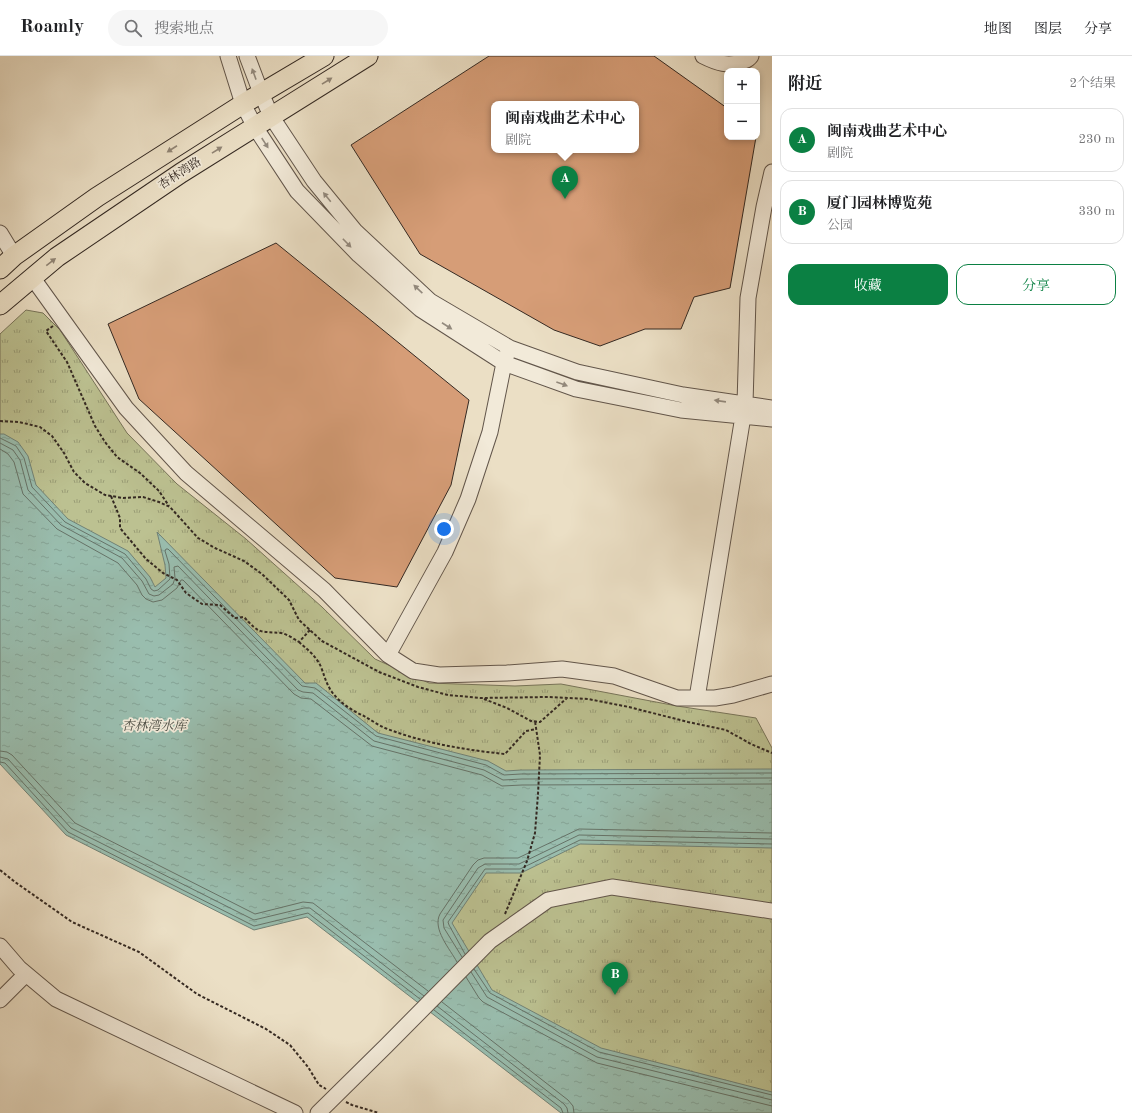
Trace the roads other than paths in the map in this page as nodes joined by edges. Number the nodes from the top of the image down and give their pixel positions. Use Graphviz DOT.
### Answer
graph roads {
  1 [pos="228,56"];
  2 [pos="247,56"];
  3 [pos="324,56"];
  4 [pos="368,56"];
  5 [pos="703,56"];
  6 [pos="751,56"];
  7 [pos="261,93"];
  8 [pos="243,104"];
  9 [pos="271,116"];
  10 [pos="255,127"];
  11 [pos="772,172"];
  12 [pos="0,233"];
  13 [pos="14,256"];
  14 [pos="0,269"];
  15 [pos="32,277"];
  16 [pos="0,305"];
  17 [pos="510,348"];
  18 [pos="504,363"];
  19 [pos="772,408"];
  20 [pos="744,410"];
  21 [pos="772,418"];
  22 [pos="388,655"];
  23 [pos="772,684"];
  24 [pos="698,698"];
  25 [pos="772,910"];
  26 [pos="0,946"];
  27 [pos="26,974"];
  28 [pos="0,1000"];
  29 [pos="296,1113"];
  30 [pos="318,1113"];
  1 -- 8 [label="street"];
  7 -- 2 [label="street, one-way"];
  3 -- 7 [label="main road"];
  9 -- 4 [label="main road, 杏林湾路, one-way"];
  5 -- 6 [label="street"];
  7 -- 8 [label="main road"];
  7 -- 9 [label="street"];
  8 -- 10 [label="street"];
  8 -- 13 [label="main road, one-way"];
  9 -- 10 [label="main road, 杏林湾路"];
  17 -- 9 [label="street, one-way"];
  15 -- 10 [label="main road, 杏林湾路, one-way"];
  10 -- 18 [label="street, one-way"];
  11 -- 20 [label="street"];
  12 -- 13 [label="street"];
  13 -- 14 [label="main road"];
  15 -- 16 [label="main road, 杏林湾路"];
  15 -- 22 [label="street"];
  17 -- 18 [label="street"];
  20 -- 17 [label="street, one-way"];
  18 -- 20 [label="street, one-way"];
  18 -- 22 [label="street"];
  19 -- 20 [label="street"];
  20 -- 21 [label="street"];
  20 -- 24 [label="street"];
  22 -- 24 [label="street"];
  23 -- 24 [label="street"];
  25 -- 30 [label="street"];
  26 -- 27 [label="street"];
  27 -- 28 [label="street"];
  27 -- 29 [label="street"];
}
